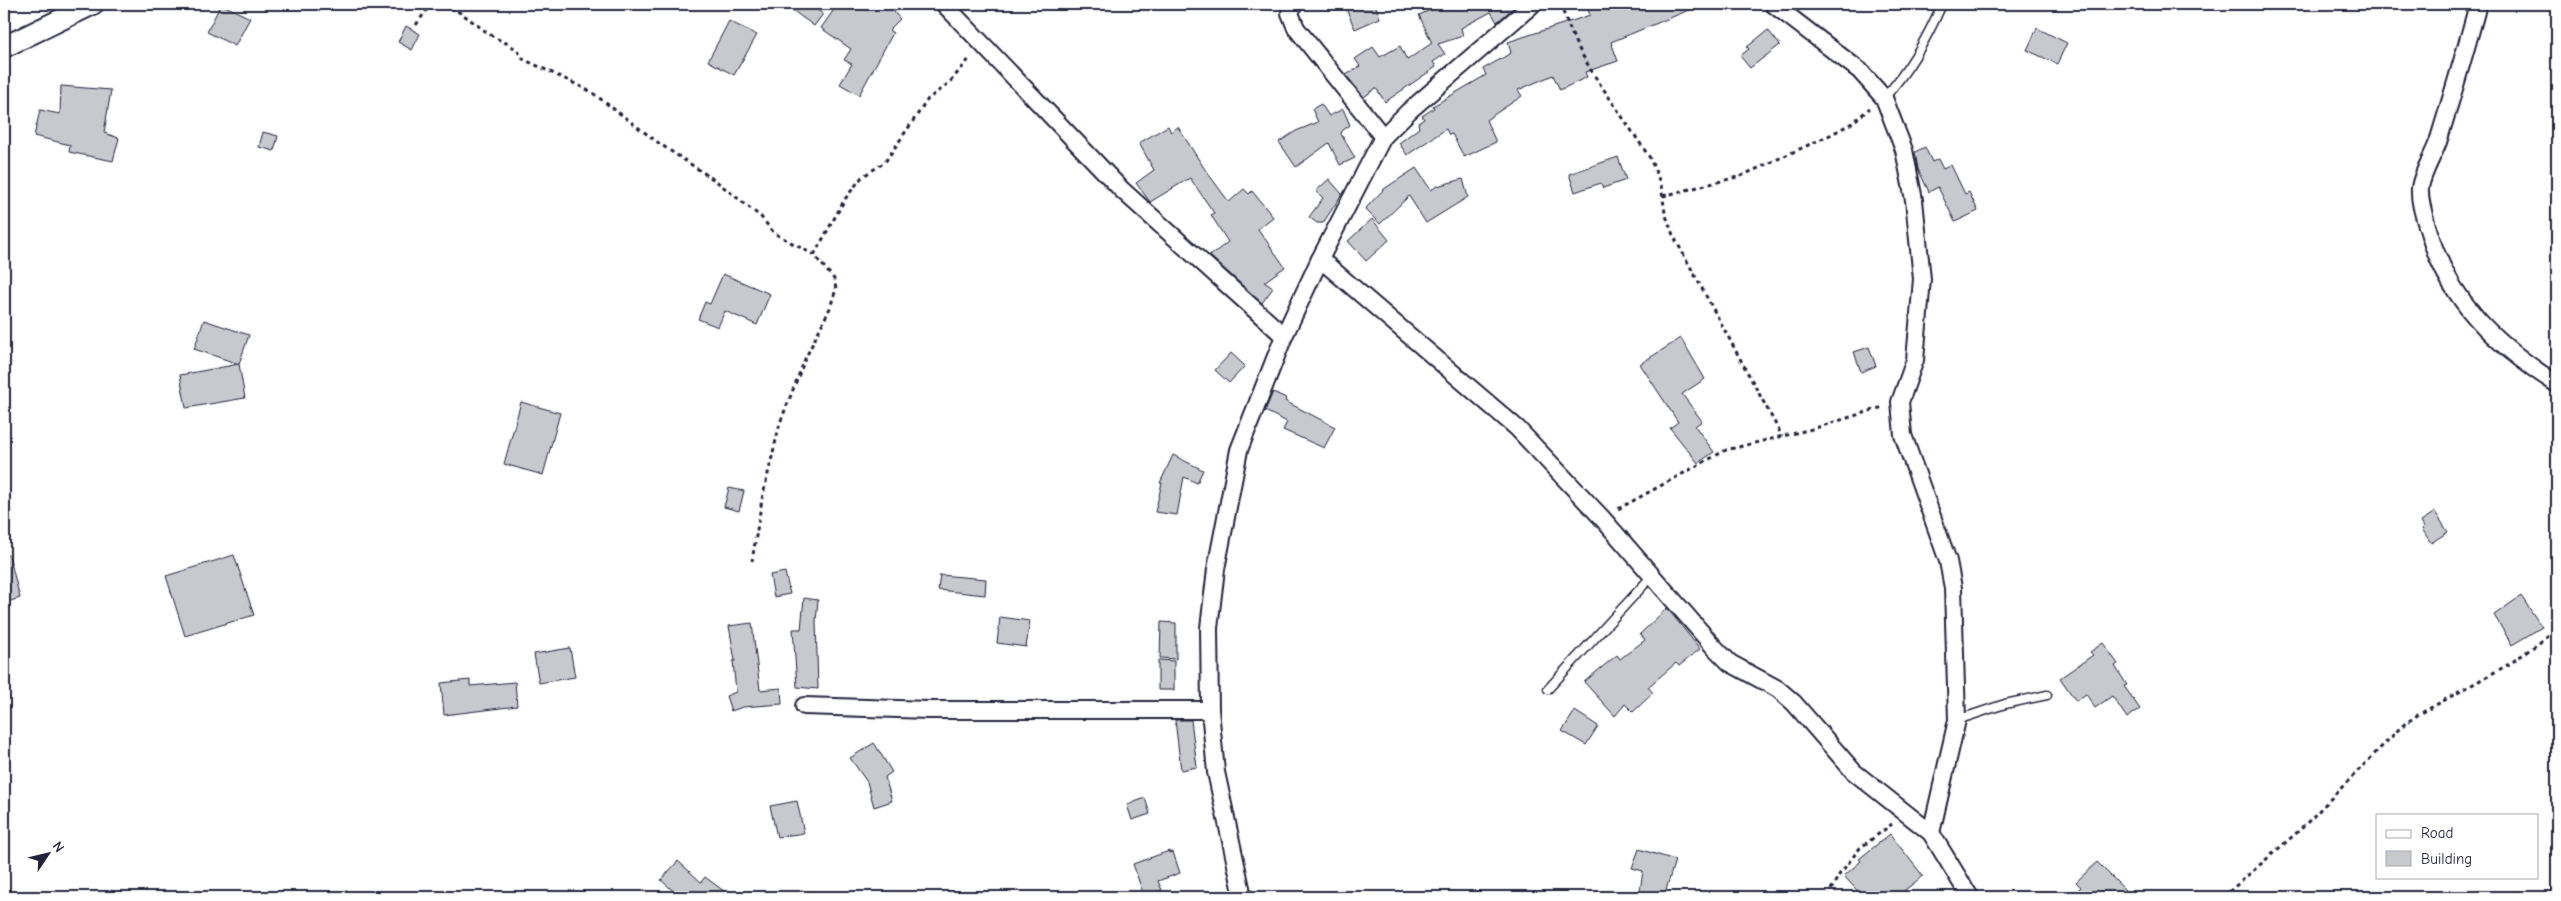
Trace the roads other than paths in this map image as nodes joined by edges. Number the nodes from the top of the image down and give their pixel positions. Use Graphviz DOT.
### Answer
graph roads {
  1 [pos="93,4"];
  2 [pos="944,4"];
  3 [pos="1294,4"];
  4 [pos="1533,4"];
  5 [pos="1773,4"];
  6 [pos="1942,4"];
  7 [pos="2478,4"];
  8 [pos="4,47"];
  9 [pos="1884,98"];
  10 [pos="1383,138"];
  11 [pos="1320,259"];
  12 [pos="1284,336"];
  13 [pos="2557,384"];
  14 [pos="1652,576"];
  15 [pos="1548,689"];
  16 [pos="2047,695"];
  17 [pos="804,706"];
  18 [pos="1210,710"];
  19 [pos="1957,720"];
  20 [pos="1931,833"];
  21 [pos="1243,897"];
  22 [pos="1970,897"];
  1 -- 8 [label="street"];
  2 -- 12 [label="street"];
  3 -- 10 [label="street"];
  4 -- 10 [label="street"];
  5 -- 9 [label="street"];
  6 -- 9 [label="lane"];
  7 -- 13 [label="street"];
  9 -- 19 [label="street"];
  10 -- 11 [label="street"];
  11 -- 12 [label="street"];
  11 -- 14 [label="street"];
  12 -- 18 [label="street"];
  14 -- 15 [label="lane"];
  14 -- 20 [label="street"];
  16 -- 19 [label="lane"];
  17 -- 18 [label="street"];
  18 -- 21 [label="street"];
  19 -- 20 [label="street"];
  20 -- 22 [label="street"];
}
